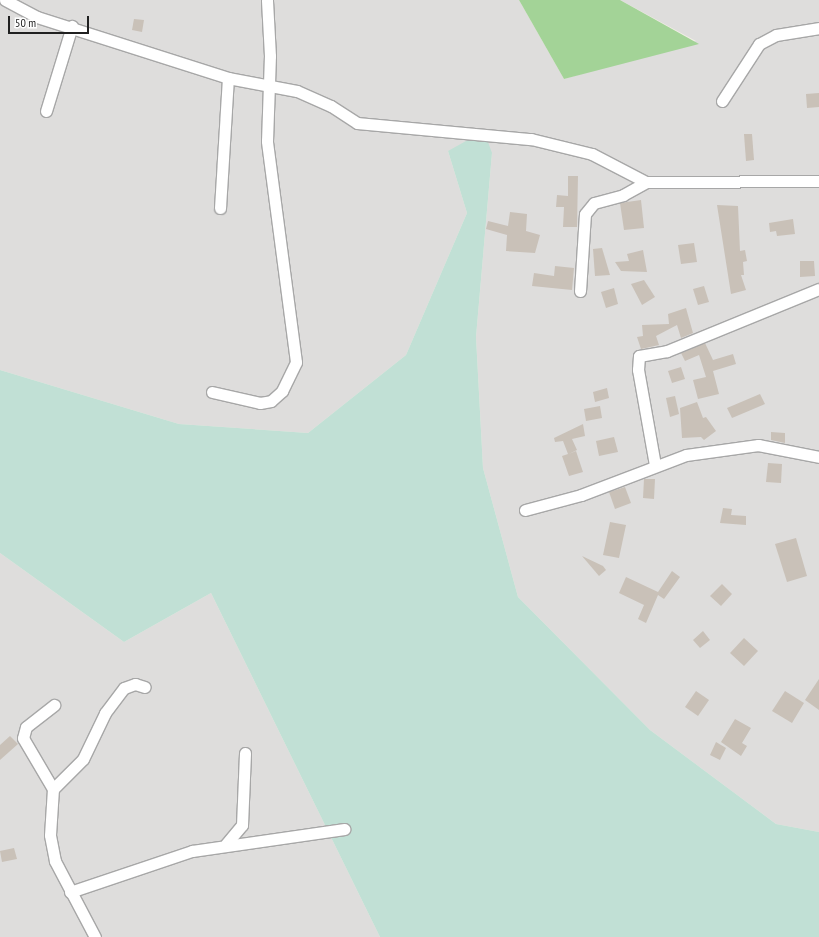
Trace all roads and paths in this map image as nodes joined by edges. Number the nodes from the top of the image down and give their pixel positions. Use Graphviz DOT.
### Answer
graph roads {
  1 [pos="5,0"];
  2 [pos="267,0"];
  3 [pos="72,26"];
  4 [pos="819,28"];
  5 [pos="228,78"];
  6 [pos="267,86"];
  7 [pos="722,101"];
  8 [pos="46,111"];
  9 [pos="819,181"];
  10 [pos="646,182"];
  11 [pos="220,208"];
  12 [pos="819,289"];
  13 [pos="580,291"];
  14 [pos="212,392"];
  15 [pos="819,457"];
  16 [pos="655,465"];
  17 [pos="525,510"];
  18 [pos="145,687"];
  19 [pos="54,704"];
  20 [pos="245,753"];
  21 [pos="53,789"];
  22 [pos="344,829"];
  23 [pos="226,844"];
  24 [pos="70,892"];
  25 [pos="95,937"];
  1 -- 3 [label="street"];
  2 -- 6 [label="street"];
  3 -- 5 [label="street"];
  3 -- 8 [label="street"];
  4 -- 7 [label="street"];
  5 -- 6 [label="street"];
  5 -- 11 [label="street"];
  6 -- 10 [label="street"];
  6 -- 14 [label="street"];
  9 -- 10 [label="street"];
  10 -- 13 [label="street"];
  12 -- 16 [label="street"];
  15 -- 16 [label="street"];
  16 -- 17 [label="street"];
  18 -- 21 [label="street"];
  19 -- 21 [label="street"];
  20 -- 23 [label="street"];
  21 -- 24 [label="street"];
  22 -- 23 [label="street"];
  23 -- 24 [label="street"];
  24 -- 25 [label="street"];
}
